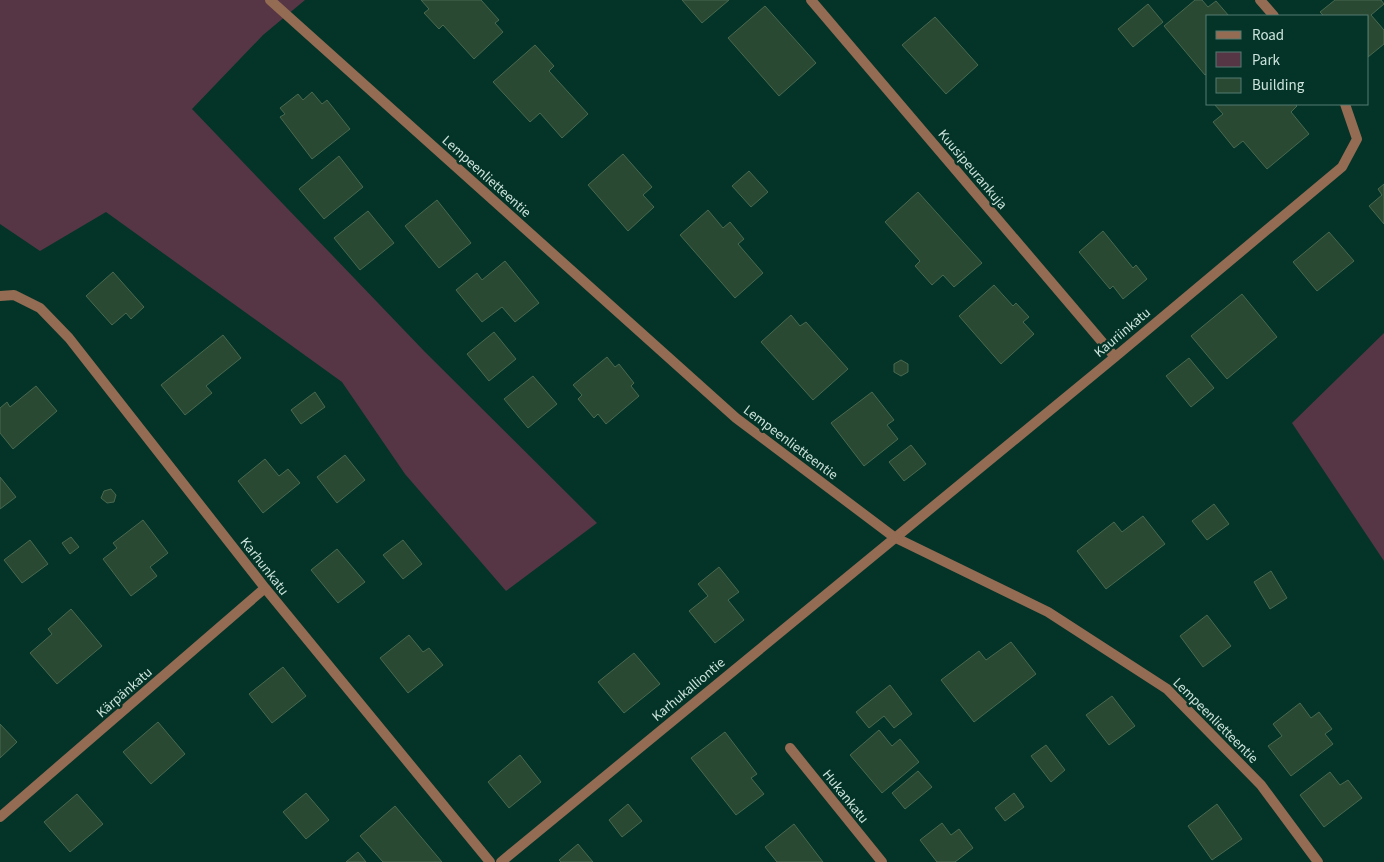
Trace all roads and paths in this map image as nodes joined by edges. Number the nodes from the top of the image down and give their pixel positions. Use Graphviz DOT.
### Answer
graph roads {
  1 [pos="270,0"];
  2 [pos="811,0"];
  3 [pos="1260,0"];
  4 [pos="1273,15"];
  5 [pos="1345,105"];
  6 [pos="0,296"];
  7 [pos="1115,357"];
  8 [pos="894,537"];
  9 [pos="265,588"];
  10 [pos="790,748"];
  11 [pos="0,816"];
  12 [pos="490,862"];
  13 [pos="501,862"];
  14 [pos="882,862"];
  15 [pos="1318,862"];
  1 -- 8 [label="street, Lempeenlietteentie"];
  2 -- 7 [label="street, Kuusipeurankuja"];
  3 -- 4 [label="street"];
  5 -- 7 [label="street, Kauriinkatu"];
  6 -- 9 [label="street, Karhunkatu"];
  7 -- 8 [label="street, Kauriinkatu"];
  8 -- 13 [label="street, Karhukalliontie"];
  8 -- 15 [label="street, Lempeenlietteentie"];
  9 -- 11 [label="street, Kärpänkatu"];
  9 -- 12 [label="street, Karhunkatu"];
  10 -- 14 [label="street, Hukankatu"];
}
